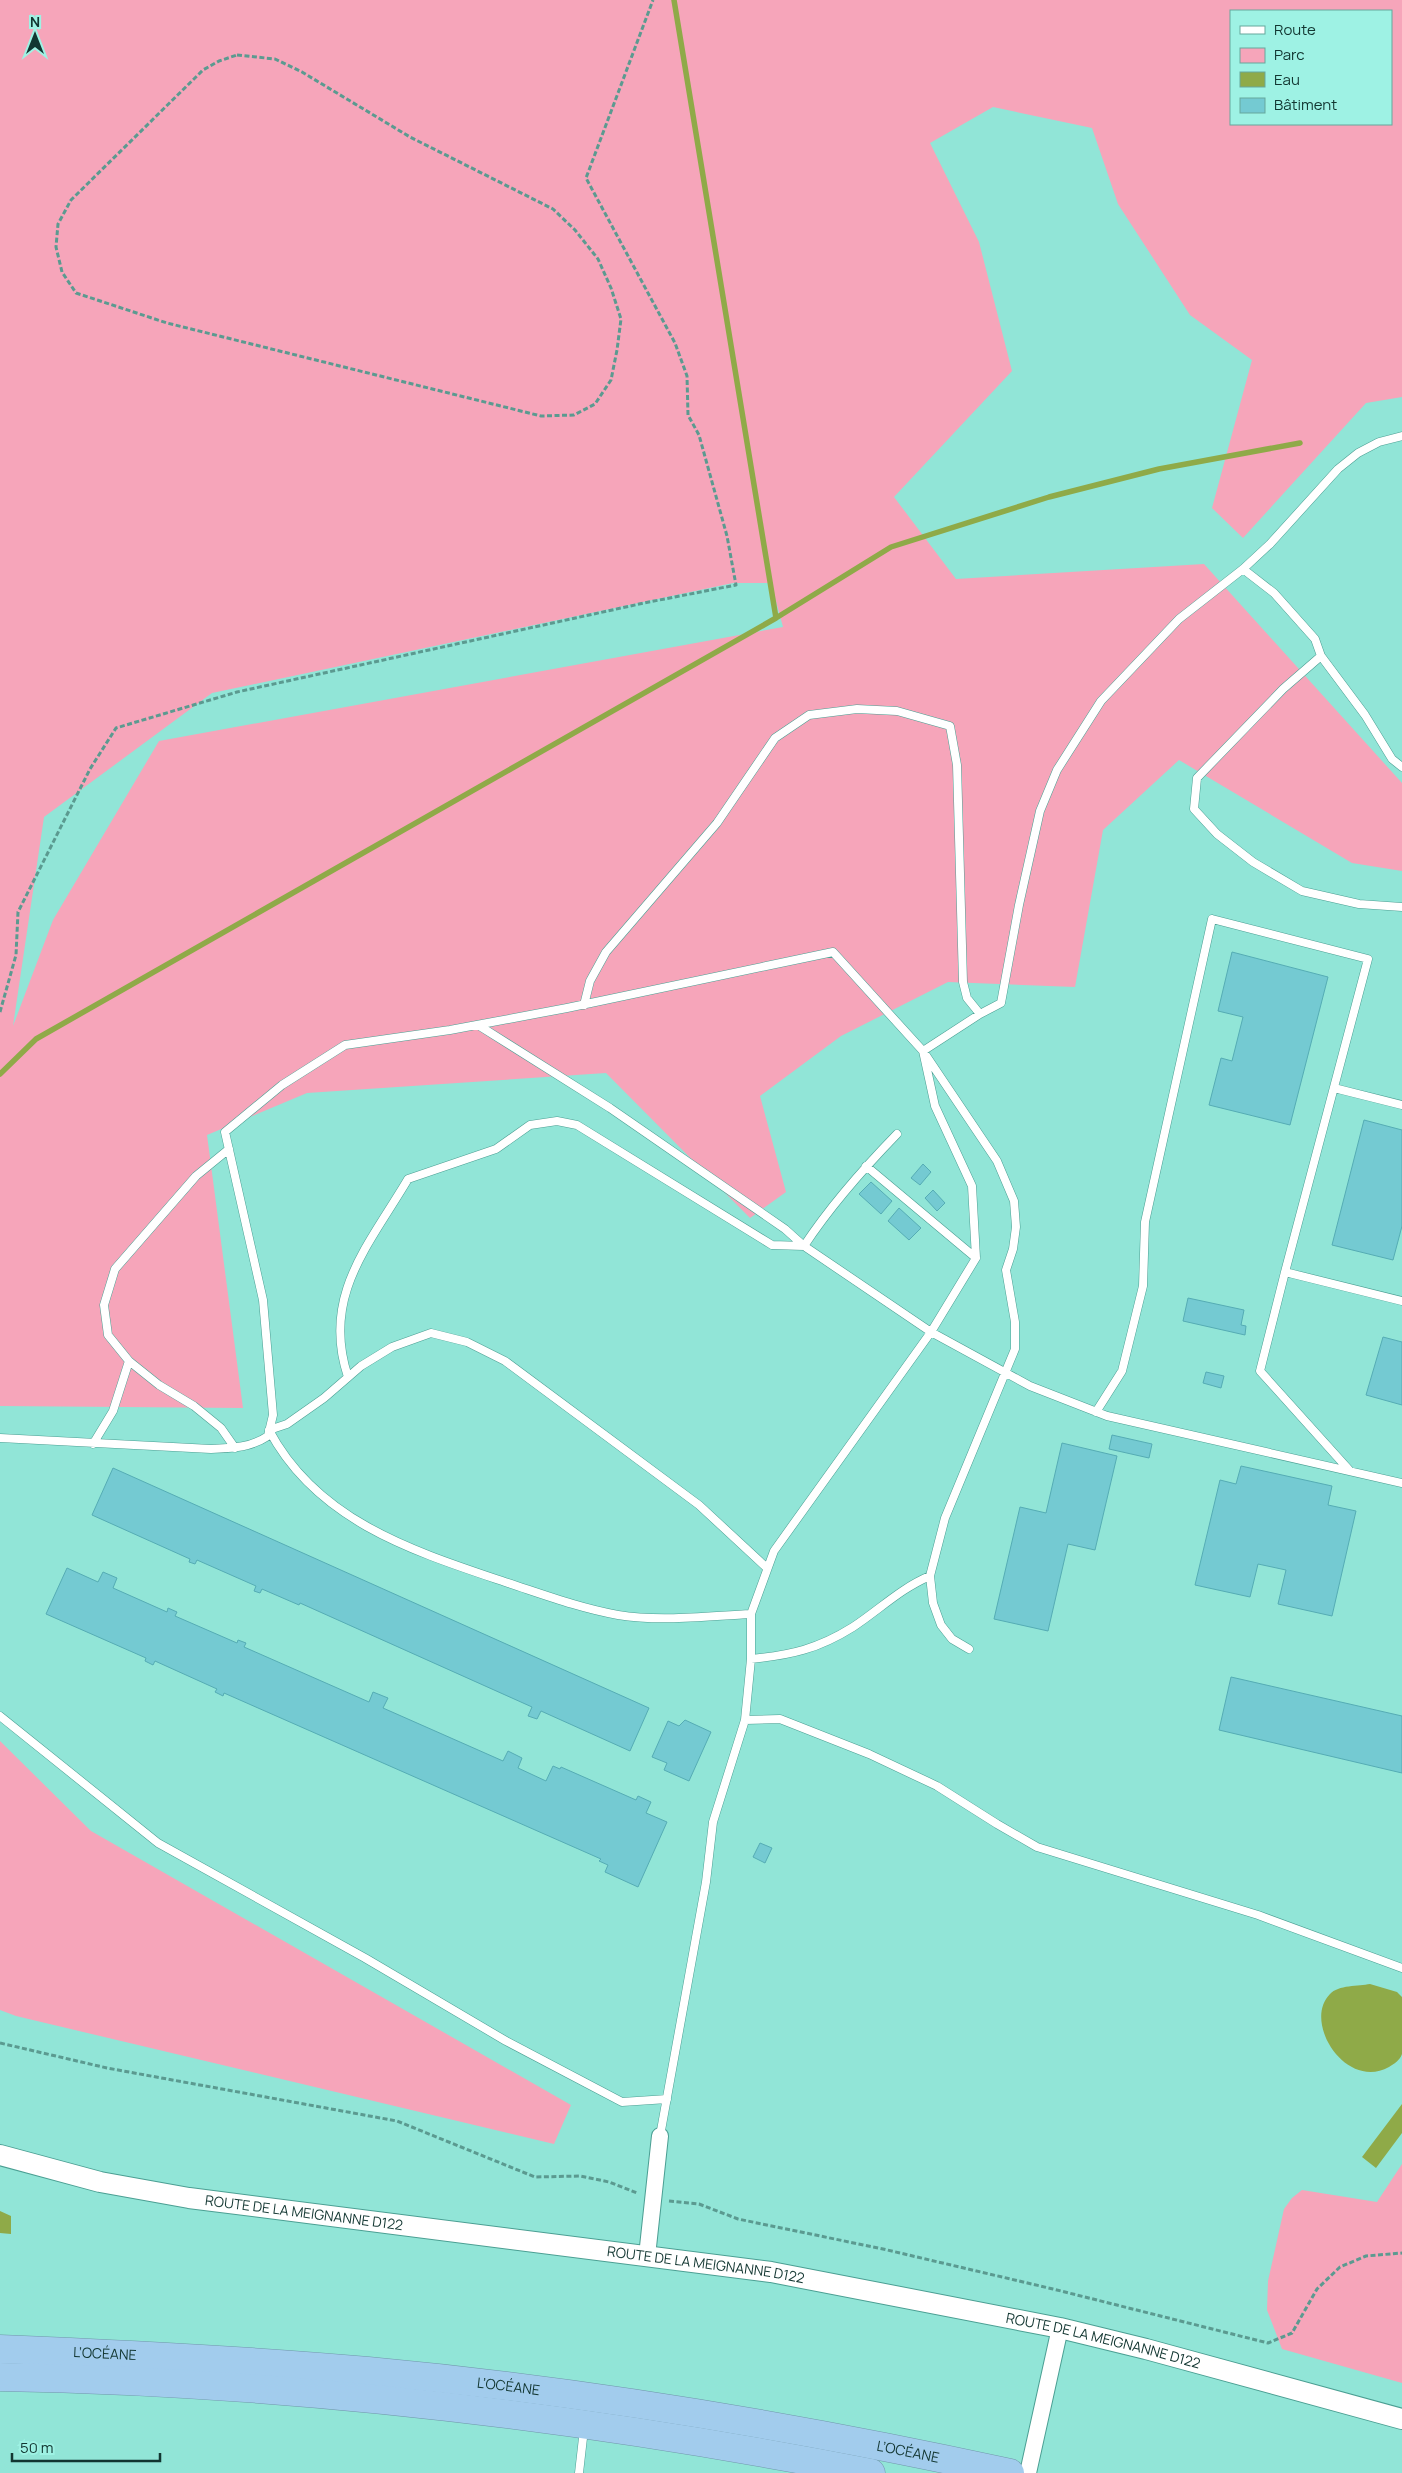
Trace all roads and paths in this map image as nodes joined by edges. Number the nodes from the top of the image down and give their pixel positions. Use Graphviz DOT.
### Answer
graph roads {
  1 [pos="653,0"];
  2 [pos="203,70"];
  3 [pos="1402,436"];
  4 [pos="1243,569"];
  5 [pos="1321,656"];
  6 [pos="1402,767"];
  7 [pos="1402,907"];
  8 [pos="584,1005"];
  9 [pos="0,1012"];
  10 [pos="980,1014"];
  11 [pos="478,1025"];
  12 [pos="923,1051"];
  13 [pos="1334,1088"];
  14 [pos="1402,1105"];
  15 [pos="897,1134"];
  16 [pos="229,1149"];
  17 [pos="866,1166"];
  18 [pos="804,1246"];
  19 [pos="976,1258"];
  20 [pos="1285,1272"];
  21 [pos="1402,1301"];
  22 [pos="930,1332"];
  23 [pos="130,1360"];
  24 [pos="1004,1373"];
  25 [pos="348,1377"];
  26 [pos="1096,1412"];
  27 [pos="270,1430"];
  28 [pos="0,1438"];
  29 [pos="93,1444"];
  30 [pos="235,1448"];
  31 [pos="1351,1472"];
  32 [pos="1402,1483"];
  33 [pos="767,1568"];
  34 [pos="930,1576"];
  35 [pos="751,1614"];
  36 [pos="969,1649"];
  37 [pos="751,1660"];
  38 [pos="0,1716"];
  39 [pos="745,1720"];
  40 [pos="1402,1968"];
  41 [pos="0,2043"];
  42 [pos="667,2099"];
  43 [pos="660,2136"];
  44 [pos="0,2155"];
  45 [pos="642,2196"];
  46 [pos="669,2201"];
  47 [pos="1402,2253"];
  48 [pos="647,2256"];
  49 [pos="1060,2328"];
  50 [pos="0,2349"];
  51 [pos="0,2377"];
  52 [pos="1402,2419"];
  53 [pos="585,2425"];
  54 [pos="580,2473"];
  55 [pos="871,2473"];
  56 [pos="1010,2473"];
  57 [pos="1028,2473"];
  1 -- 9 [label="path"];
  2 -- 2 [label="path"];
  3 -- 4 [label="lane"];
  4 -- 5 [label="lane"];
  4 -- 10 [label="lane"];
  5 -- 6 [label="lane"];
  5 -- 7 [label="lane"];
  8 -- 10 [label="lane"];
  8 -- 11 [label="lane"];
  8 -- 12 [label="lane"];
  10 -- 12 [label="lane"];
  11 -- 16 [label="lane"];
  11 -- 18 [label="lane"];
  12 -- 19 [label="lane"];
  12 -- 24 [label="lane"];
  13 -- 14 [label="lane"];
  13 -- 20 [label="lane"];
  13 -- 26 [label="lane"];
  15 -- 17 [label="lane"];
  16 -- 23 [label="lane"];
  16 -- 27 [label="lane"];
  17 -- 18 [label="lane"];
  17 -- 19 [label="lane"];
  18 -- 22 [label="lane"];
  18 -- 25 [label="lane"];
  19 -- 22 [label="lane"];
  20 -- 21 [label="lane"];
  20 -- 31 [label="lane"];
  22 -- 24 [label="lane"];
  22 -- 33 [label="lane"];
  23 -- 29 [label="lane"];
  23 -- 30 [label="lane"];
  24 -- 26 [label="lane"];
  24 -- 34 [label="lane"];
  25 -- 27 [label="lane"];
  25 -- 33 [label="lane"];
  26 -- 31 [label="lane"];
  27 -- 30 [label="lane"];
  27 -- 35 [label="lane"];
  28 -- 29 [label="lane"];
  29 -- 30 [label="lane"];
  31 -- 32 [label="lane"];
  33 -- 35 [label="lane"];
  34 -- 36 [label="lane"];
  34 -- 37 [label="lane"];
  35 -- 37 [label="lane"];
  37 -- 39 [label="lane"];
  38 -- 42 [label="lane"];
  39 -- 40 [label="lane"];
  39 -- 42 [label="lane"];
  41 -- 45 [label="path"];
  42 -- 43 [label="lane"];
  43 -- 48 [label="street"];
  44 -- 48 [label="street, ROUTE DE LA MEIGNANNE D122"];
  46 -- 47 [label="path"];
  48 -- 49 [label="street, ROUTE DE LA MEIGNANNE D122"];
  49 -- 52 [label="street, ROUTE DE LA MEIGNANNE D122"];
  49 -- 57 [label="street"];
  50 -- 56 [label="highway, L’OCÉANE"];
  51 -- 53 [label="highway, L’OCÉANE"];
  53 -- 54 [label="lane"];
  53 -- 55 [label="highway, L’OCÉANE"];
}
